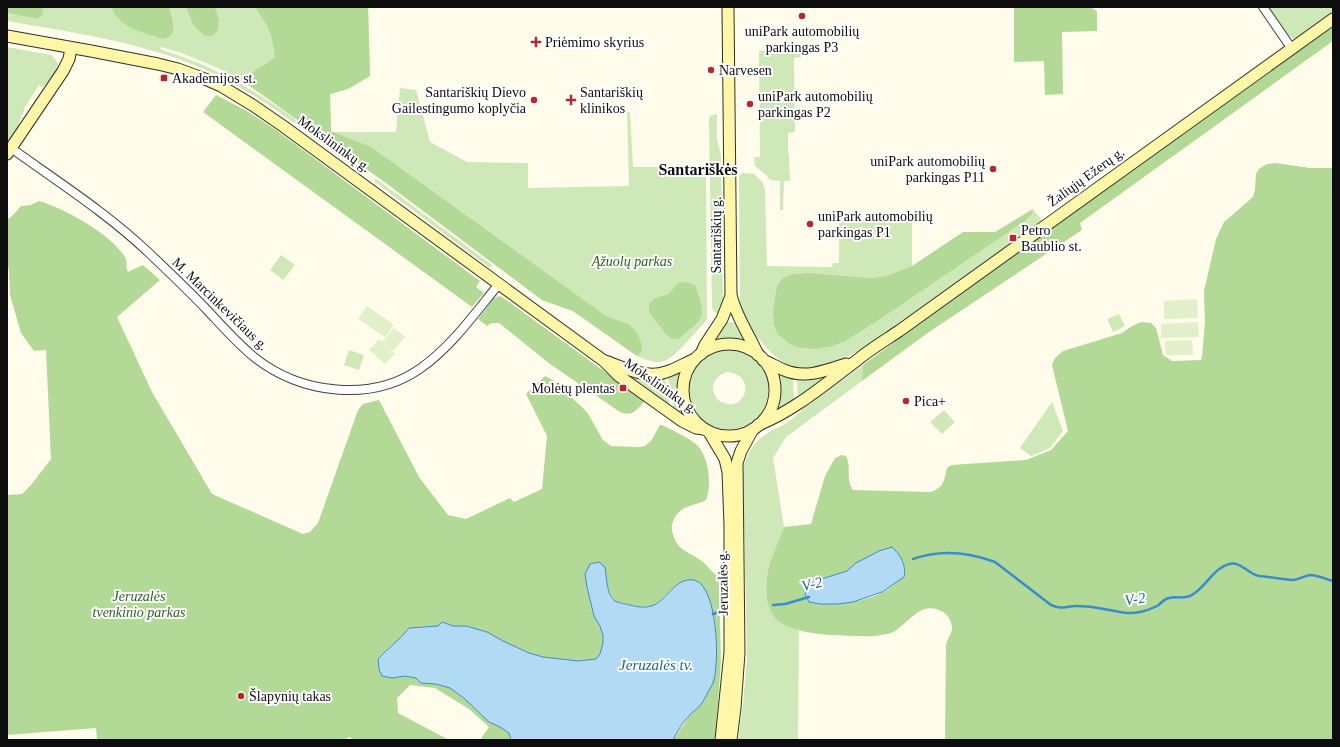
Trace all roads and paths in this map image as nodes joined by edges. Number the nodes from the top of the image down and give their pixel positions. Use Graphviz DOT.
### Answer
graph roads {
  1 [pos="728,7"];
  2 [pos="1263,7"];
  3 [pos="1333,19"];
  4 [pos="7,36"];
  5 [pos="71,48"];
  6 [pos="1292,49"];
  7 [pos="9,151"];
  8 [pos="498,284"];
  9 [pos="731,294"];
  10 [pos="699,356"];
  11 [pos="760,358"];
  12 [pos="858,359"];
  13 [pos="604,361"];
  14 [pos="756,427"];
  15 [pos="706,430"];
  16 [pos="721,740"];
  17 [pos="731,740"];
  1 -- 9 [label="main road, Santariškių g."];
  2 -- 6 [label="street"];
  3 -- 6 [label="main road, Žaliųjų Ežerų g."];
  4 -- 5 [label="main road, Mokslininkų g."];
  5 -- 7 [label="main road"];
  5 -- 8 [label="main road, Mokslininkų g."];
  6 -- 12 [label="main road, Žaliųjų Ežerų g."];
  7 -- 8 [label="street, M. Marcinkevičiaus g."];
  8 -- 13 [label="main road, Mokslininkų g."];
  9 -- 10 [label="main road, Santariškių g."];
  9 -- 11 [label="main road, Santariškių g."];
  10 -- 11 [label="main road"];
  10 -- 13 [label="main road, Mokslininkų g."];
  10 -- 15 [label="main road"];
  11 -- 12 [label="main road, Žaliųjų Ežerų g."];
  11 -- 14 [label="main road"];
  12 -- 14 [label="main road, Žaliųjų Ežerų g."];
  13 -- 15 [label="main road, Mokslininkų g."];
  14 -- 15 [label="main road"];
  14 -- 17 [label="main road, Jeruzalės g."];
  15 -- 16 [label="main road, Jeruzalės g."];
}
